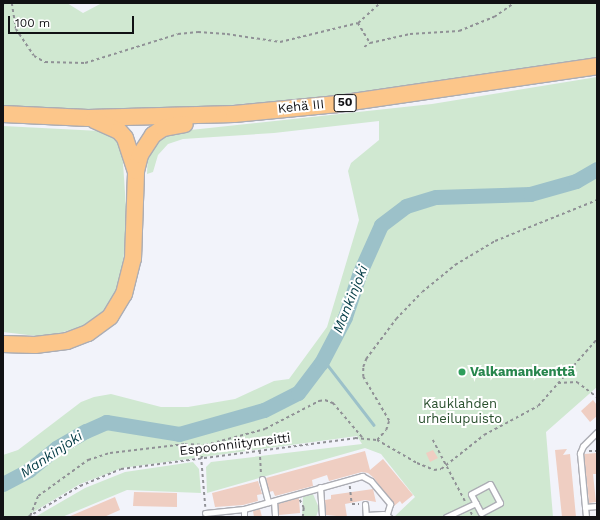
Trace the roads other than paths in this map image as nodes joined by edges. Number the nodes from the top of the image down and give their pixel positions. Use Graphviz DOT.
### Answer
graph roads {
  1 [pos="597,66"];
  2 [pos="3,114"];
  3 [pos="234,114"];
  4 [pos="88,118"];
  5 [pos="136,171"];
  6 [pos="3,344"];
  7 [pos="596,434"];
  8 [pos="262,479"];
  9 [pos="320,487"];
  10 [pos="274,501"];
  11 [pos="268,502"];
  12 [pos="476,503"];
  13 [pos="365,504"];
  14 [pos="597,506"];
  15 [pos="585,507"];
  16 [pos="244,509"];
  17 [pos="205,513"];
  18 [pos="226,515"];
  19 [pos="366,516"];
  20 [pos="388,516"];
  21 [pos="244,517"];
  22 [pos="275,517"];
  23 [pos="322,517"];
  24 [pos="446,517"];
  25 [pos="586,517"];
  1 -- 3 [label="highway, Kehä III / 50"];
  2 -- 4 [label="highway, Kehä III / 50"];
  3 -- 4 [label="highway, Kehä III / 50"];
  3 -- 5 [label="highway"];
  4 -- 5 [label="highway"];
  5 -- 6 [label="highway"];
  7 -- 15 [label="lane"];
  8 -- 11 [label="lane"];
  9 -- 10 [label="lane"];
  9 -- 20 [label="lane"];
  9 -- 23 [label="lane"];
  10 -- 11 [label="lane"];
  10 -- 22 [label="lane"];
  11 -- 16 [label="lane"];
  12 -- 12 [label="lane"];
  12 -- 24 [label="lane"];
  13 -- 19 [label="lane"];
  14 -- 15 [label="lane"];
  15 -- 25 [label="lane"];
  16 -- 18 [label="lane"];
  16 -- 21 [label="lane"];
  17 -- 18 [label="lane"];
  19 -- 20 [label="lane"];
}
